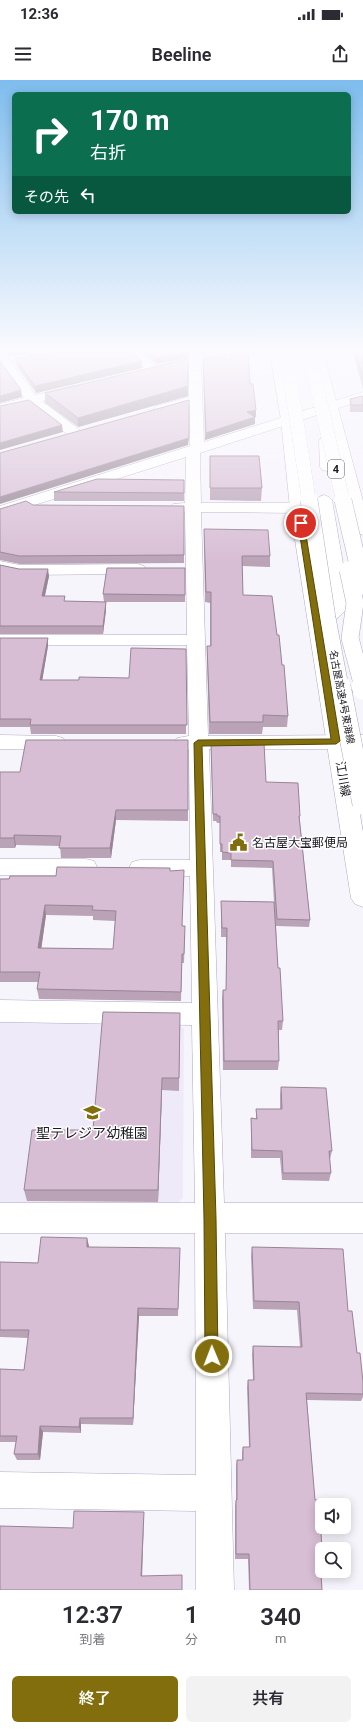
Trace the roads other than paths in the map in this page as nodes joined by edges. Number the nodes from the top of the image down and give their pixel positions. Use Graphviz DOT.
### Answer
graph roads {
  1 [pos="61,422"];
  2 [pos="196,422"];
  3 [pos="280,422"];
  4 [pos="288,422"];
  5 [pos="297,422"];
  6 [pos="311,422"];
  7 [pos="325,422"];
  8 [pos="335,422"];
  9 [pos="336,426"];
  10 [pos="91,430"];
  11 [pos="76,434"];
  12 [pos="61,438"];
  13 [pos="195,450"];
  14 [pos="323,477"];
  15 [pos="23,504"];
  16 [pos="55,507"];
  17 [pos="162,507"];
  18 [pos="192,507"];
  19 [pos="298,508"];
  20 [pos="361,508"];
  21 [pos="0,511"];
  22 [pos="363,530"];
  23 [pos="0,566"];
  24 [pos="155,569"];
  25 [pos="363,586"];
  26 [pos="327,618"];
  27 [pos="0,640"];
  28 [pos="196,640"];
  29 [pos="363,689"];
  30 [pos="336,741"];
  31 [pos="0,742"];
  32 [pos="363,742"];
  33 [pos="71,743"];
  34 [pos="166,743"];
  35 [pos="198,743"];
  36 [pos="363,804"];
  37 [pos="0,867"];
  38 [pos="201,868"];
  39 [pos="363,898"];
  40 [pos="0,1011"];
  41 [pos="205,1014"];
  42 [pos="0,1218"];
  43 [pos="363,1218"];
  44 [pos="210,1219"];
  45 [pos="0,1490"];
  46 [pos="213,1493"];
  47 [pos="215,1590"];
  1 -- 11 [label="main road"];
  2 -- 13 [label="main road"];
  3 -- 13 [label="main road"];
  4 -- 19 [label="main road, 江川線"];
  5 -- 26 [label="main road, 名古屋高速4号東海線, bridge"];
  6 -- 14 [label="main road"];
  7 -- 25 [label="main road, 4, bridge"];
  8 -- 9 [label="main road"];
  9 -- 14 [label="main road"];
  9 -- 20 [label="main road"];
  10 -- 11 [label="main road"];
  11 -- 12 [label="main road"];
  13 -- 15 [label="main road"];
  13 -- 18 [label="main road"];
  14 -- 26 [label="main road"];
  14 -- 29 [label="main road, bridge"];
  15 -- 16 [label="main road"];
  15 -- 21 [label="main road"];
  17 -- 18 [label="main road"];
  18 -- 19 [label="main road"];
  18 -- 28 [label="main road"];
  19 -- 30 [label="main road, 江川線"];
  20 -- 22 [label="main road"];
  23 -- 24 [label="main road"];
  26 -- 36 [label="main road, 名古屋高速4号東海線, bridge"];
  27 -- 28 [label="main road"];
  28 -- 35 [label="main road"];
  30 -- 32 [label="main road"];
  30 -- 35 [label="main road"];
  30 -- 39 [label="main road, 江川線"];
  31 -- 33 [label="main road"];
  34 -- 35 [label="main road"];
  35 -- 38 [label="main road"];
  37 -- 38 [label="main road"];
  38 -- 41 [label="main road"];
  40 -- 41 [label="main road"];
  41 -- 44 [label="main road"];
  42 -- 44 [label="main road"];
  43 -- 44 [label="main road"];
  44 -- 46 [label="main road"];
  45 -- 46 [label="main road"];
  46 -- 47 [label="main road"];
}
